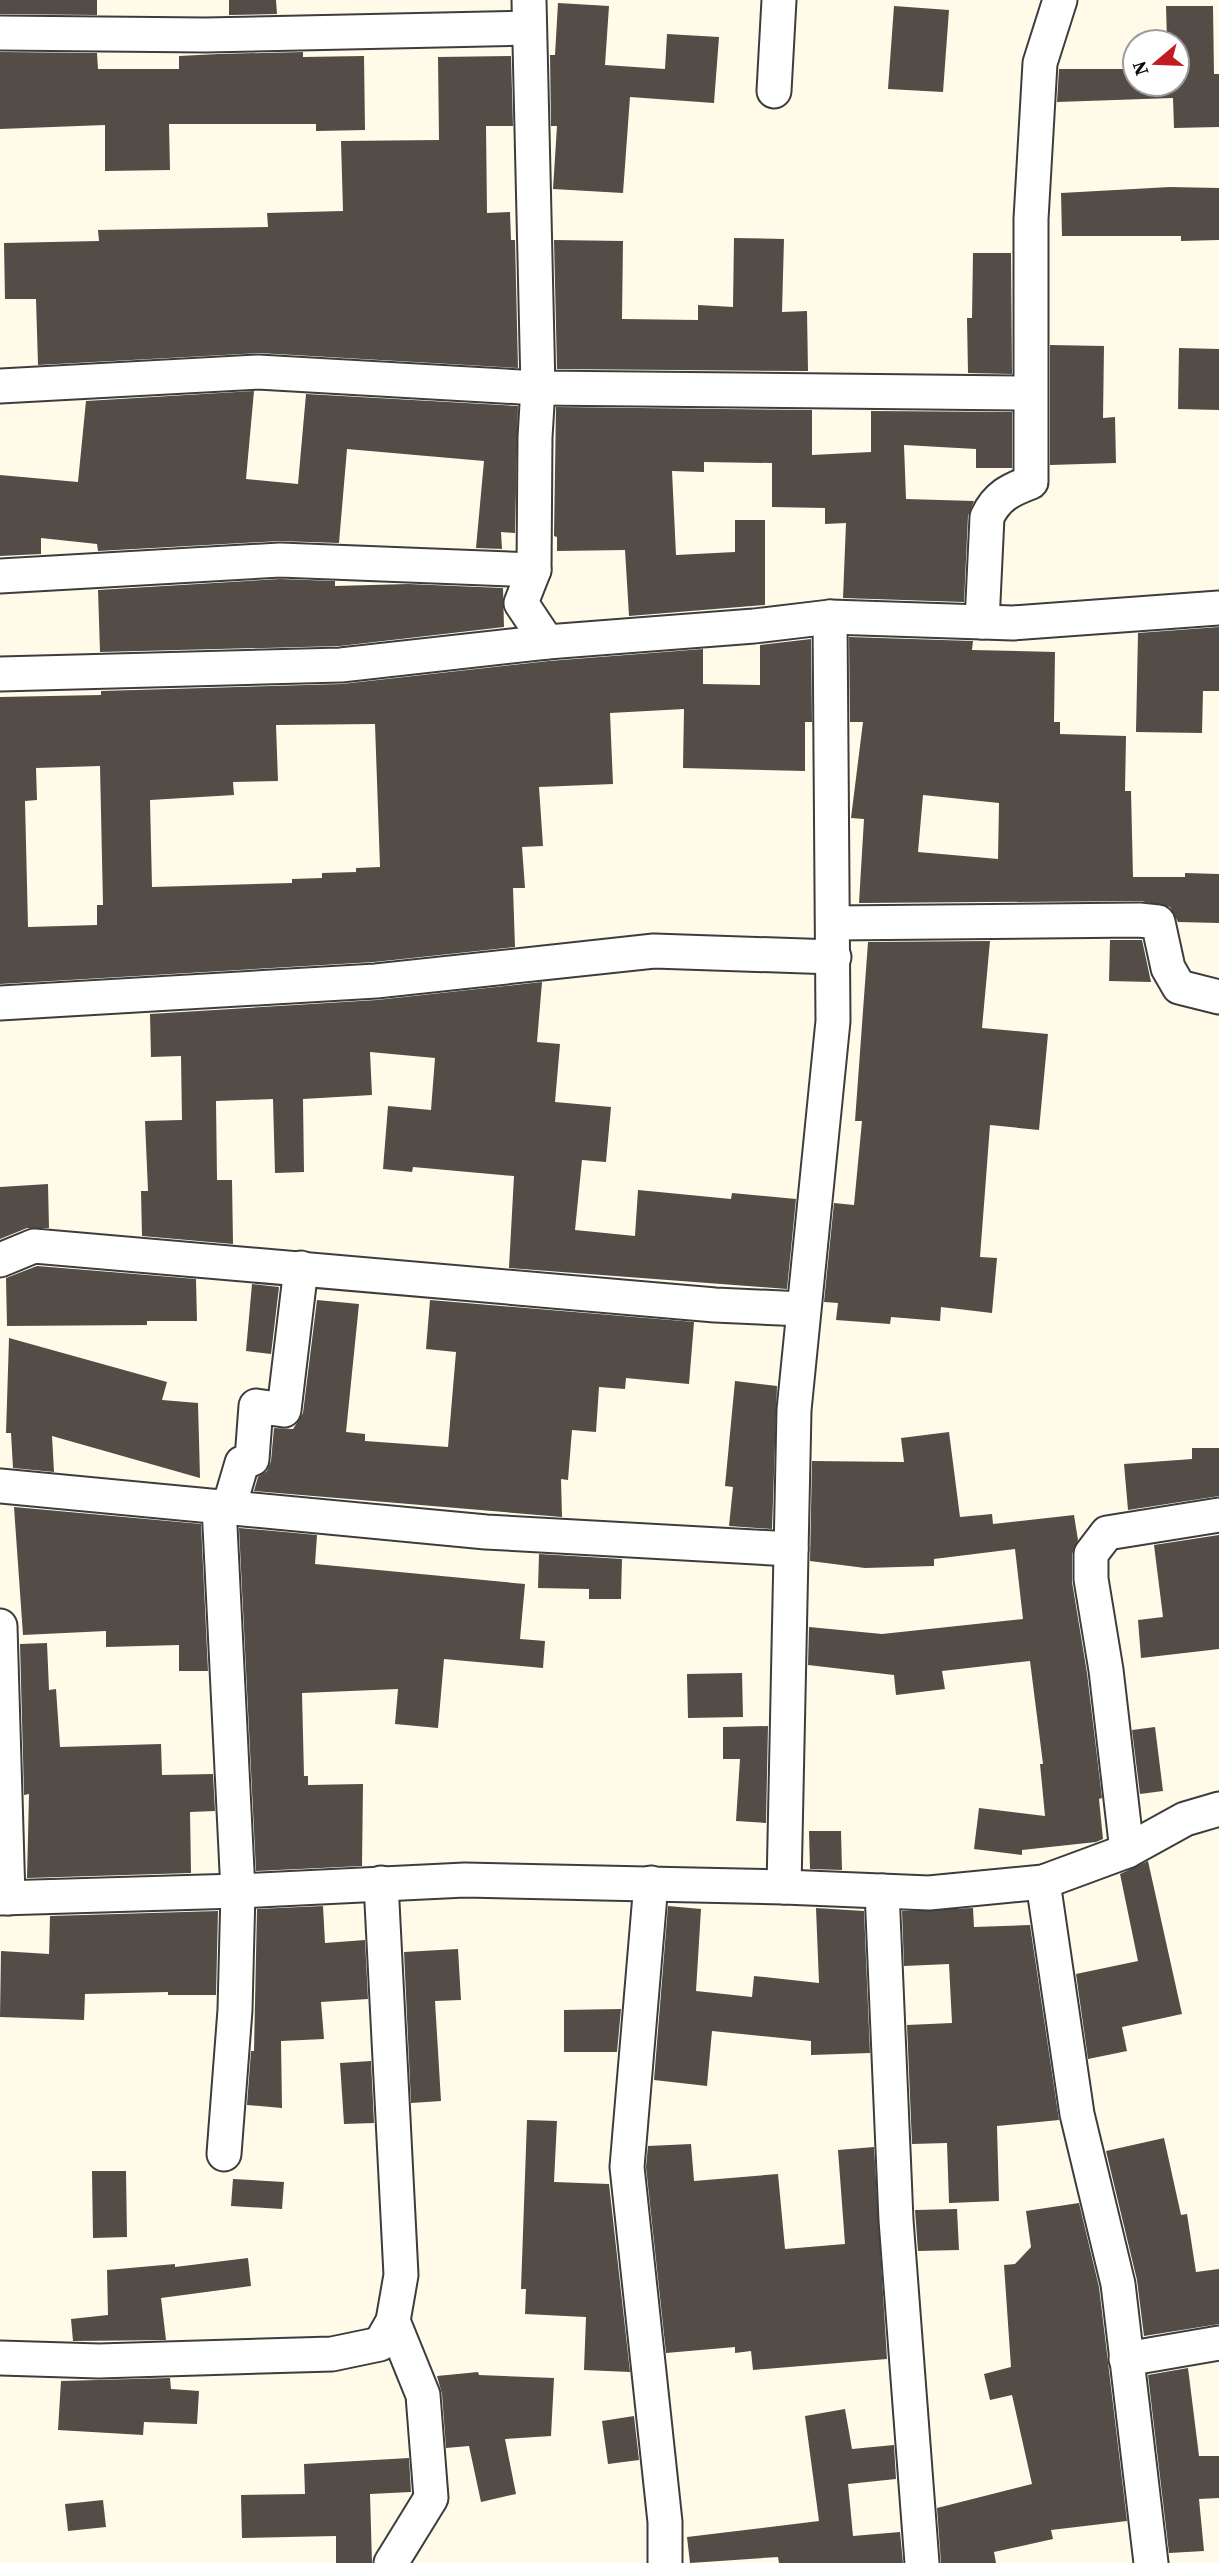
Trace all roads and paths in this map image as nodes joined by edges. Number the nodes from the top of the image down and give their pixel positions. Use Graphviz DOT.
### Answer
graph roads {
  1 [pos="779,0"];
  2 [pos="1060,0"];
  3 [pos="529,14"];
  4 [pos="0,33"];
  5 [pos="774,91"];
  6 [pos="0,386"];
  7 [pos="538,388"];
  8 [pos="1030,393"];
  9 [pos="534,570"];
  10 [pos="0,576"];
  11 [pos="1219,608"];
  12 [pos="830,617"];
  13 [pos="982,622"];
  14 [pos="547,642"];
  15 [pos="0,674"];
  16 [pos="834,923"];
  17 [pos="834,957"];
  18 [pos="1219,997"];
  19 [pos="0,1003"];
  20 [pos="0,1260"];
  21 [pos="301,1268"];
  22 [pos="803,1309"];
  23 [pos="0,1486"];
  24 [pos="224,1506"];
  25 [pos="1219,1515"];
  26 [pos="791,1549"];
  27 [pos="0,1626"];
  28 [pos="1219,1809"];
  29 [pos="1127,1851"];
  30 [pos="1043,1882"];
  31 [pos="651,1883"];
  32 [pos="381,1884"];
  33 [pos="785,1887"];
  34 [pos="238,1891"];
  35 [pos="882,1891"];
  36 [pos="4,1898"];
  37 [pos="224,2154"];
  38 [pos="393,2321"];
  39 [pos="1219,2343"];
  40 [pos="0,2358"];
  41 [pos="1126,2359"];
  42 [pos="391,2563"];
  43 [pos="665,2563"];
  44 [pos="922,2563"];
  45 [pos="1151,2563"];
  1 -- 5 [label="street"];
  2 -- 8 [label="street"];
  3 -- 4 [label="street"];
  3 -- 7 [label="street"];
  6 -- 7 [label="street"];
  7 -- 8 [label="street"];
  7 -- 9 [label="street"];
  8 -- 13 [label="street"];
  9 -- 10 [label="street"];
  9 -- 14 [label="street"];
  11 -- 13 [label="street"];
  12 -- 13 [label="street"];
  12 -- 14 [label="street"];
  12 -- 16 [label="street"];
  14 -- 15 [label="street"];
  16 -- 17 [label="street"];
  16 -- 18 [label="street"];
  17 -- 19 [label="street"];
  17 -- 22 [label="street"];
  20 -- 21 [label="street"];
  21 -- 22 [label="street"];
  21 -- 24 [label="street"];
  22 -- 26 [label="street"];
  23 -- 24 [label="street"];
  24 -- 26 [label="street"];
  24 -- 34 [label="street"];
  25 -- 29 [label="street"];
  26 -- 33 [label="street"];
  27 -- 36 [label="street"];
  28 -- 29 [label="street"];
  29 -- 30 [label="street"];
  30 -- 35 [label="street"];
  30 -- 41 [label="street"];
  31 -- 32 [label="street"];
  31 -- 33 [label="street"];
  31 -- 43 [label="street"];
  32 -- 34 [label="street"];
  32 -- 38 [label="street"];
  33 -- 35 [label="street"];
  34 -- 36 [label="street"];
  34 -- 37 [label="street"];
  35 -- 44 [label="street"];
  38 -- 40 [label="street"];
  38 -- 42 [label="street"];
  39 -- 41 [label="street"];
  41 -- 45 [label="street"];
}
